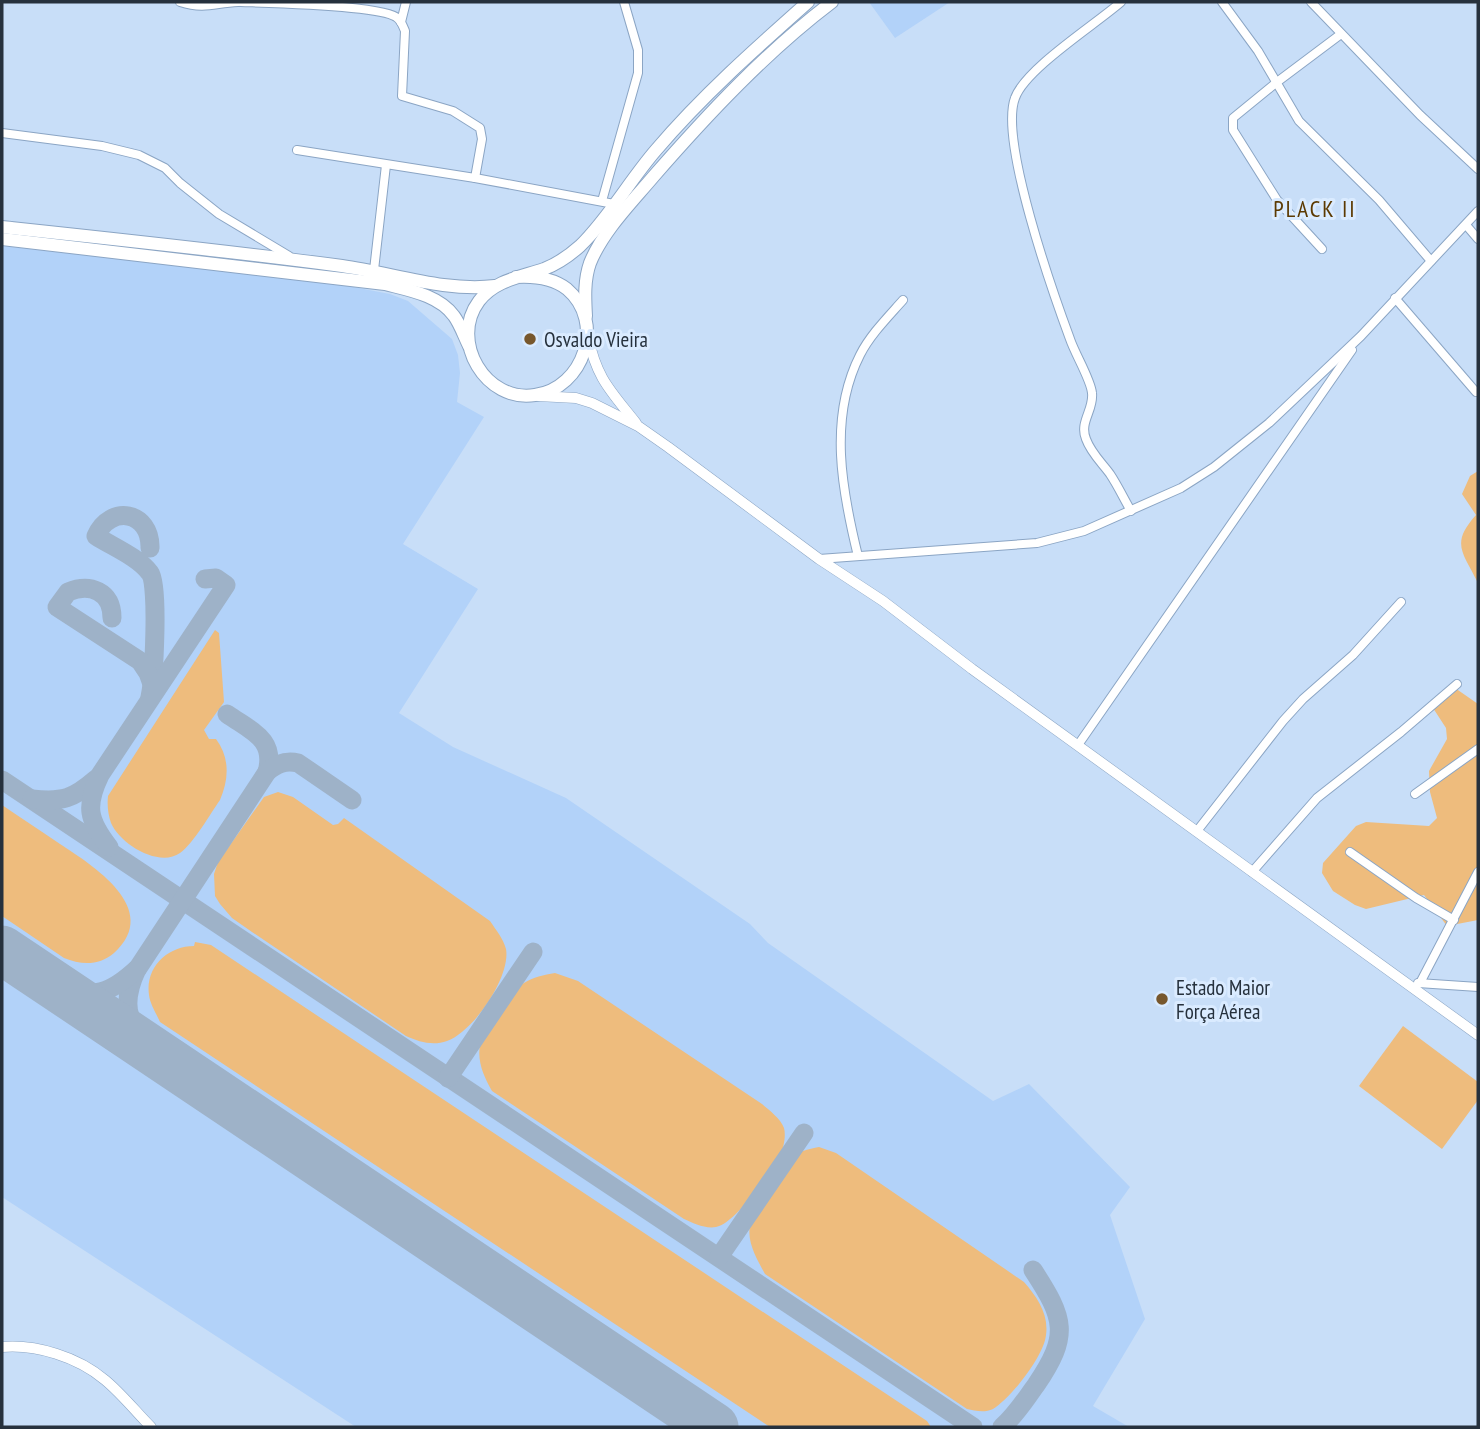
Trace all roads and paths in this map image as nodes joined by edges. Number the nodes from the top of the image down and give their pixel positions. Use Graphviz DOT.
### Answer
graph roads {
  1 [pos="180,2"];
  2 [pos="240,2"];
  3 [pos="406,2"];
  4 [pos="624,2"];
  5 [pos="808,2"];
  6 [pos="832,2"];
  7 [pos="1121,2"];
  8 [pos="1222,2"];
  9 [pos="1311,2"];
  10 [pos="401,22"];
  11 [pos="1341,34"];
  12 [pos="1277,82"];
  13 [pos="2,133"];
  14 [pos="297,150"];
  15 [pos="386,165"];
  16 [pos="1478,169"];
  17 [pos="475,178"];
  18 [pos="608,202"];
  19 [pos="1478,211"];
  20 [pos="1466,225"];
  21 [pos="2,227"];
  22 [pos="2,239"];
  23 [pos="1478,239"];
  24 [pos="1322,249"];
  25 [pos="294,260"];
  26 [pos="1432,261"];
  27 [pos="374,270"];
  28 [pos="516,277"];
  29 [pos="495,286"];
  30 [pos="1395,298"];
  31 [pos="903,300"];
  32 [pos="587,330"];
  33 [pos="1361,336"];
  34 [pos="469,345"];
  35 [pos="1476,392"];
  36 [pos="535,396"];
  37 [pos="638,426"];
  38 [pos="1131,511"];
  39 [pos="858,556"];
  40 [pos="818,559"];
  41 [pos="1401,602"];
  42 [pos="1457,684"];
  43 [pos="1078,745"];
  44 [pos="1478,749"];
  45 [pos="1415,794"];
  46 [pos="1197,831"];
  47 [pos="1350,852"];
  48 [pos="1252,872"];
  49 [pos="1478,872"];
  50 [pos="1454,920"];
  51 [pos="1420,983"];
  52 [pos="1408,984"];
  53 [pos="1478,987"];
  54 [pos="1478,1035"];
  55 [pos="2,1347"];
  56 [pos="152,1427"];
  1 -- 2 [label="street"];
  2 -- 10 [label="street"];
  3 -- 10 [label="street"];
  4 -- 18 [label="street"];
  5 -- 18 [label="main road"];
  6 -- 32 [label="main road"];
  7 -- 38 [label="street"];
  8 -- 12 [label="street"];
  9 -- 11 [label="street"];
  10 -- 17 [label="street"];
  11 -- 12 [label="street"];
  11 -- 16 [label="street"];
  12 -- 24 [label="street"];
  12 -- 26 [label="street"];
  13 -- 25 [label="street"];
  14 -- 15 [label="street"];
  15 -- 17 [label="street"];
  15 -- 27 [label="street"];
  17 -- 18 [label="street"];
  18 -- 28 [label="main road"];
  19 -- 20 [label="street"];
  20 -- 23 [label="street"];
  20 -- 26 [label="street"];
  21 -- 25 [label="main road"];
  22 -- 34 [label="main road"];
  25 -- 27 [label="main road"];
  26 -- 30 [label="street"];
  27 -- 29 [label="main road"];
  28 -- 29 [label="main road"];
  28 -- 32 [label="main road"];
  29 -- 34 [label="main road"];
  30 -- 33 [label="street"];
  30 -- 35 [label="street"];
  31 -- 39 [label="street"];
  32 -- 36 [label="main road"];
  32 -- 37 [label="street"];
  33 -- 38 [label="street"];
  33 -- 43 [label="street"];
  34 -- 36 [label="main road"];
  36 -- 37 [label="street"];
  37 -- 40 [label="street"];
  38 -- 39 [label="street"];
  39 -- 40 [label="street"];
  40 -- 43 [label="street"];
  41 -- 46 [label="street"];
  42 -- 48 [label="street"];
  43 -- 46 [label="street"];
  44 -- 45 [label="street"];
  46 -- 48 [label="street"];
  47 -- 50 [label="street"];
  48 -- 52 [label="street"];
  49 -- 50 [label="street"];
  50 -- 51 [label="street"];
  51 -- 52 [label="street"];
  51 -- 53 [label="street"];
  52 -- 54 [label="street"];
  55 -- 56 [label="street"];
}
